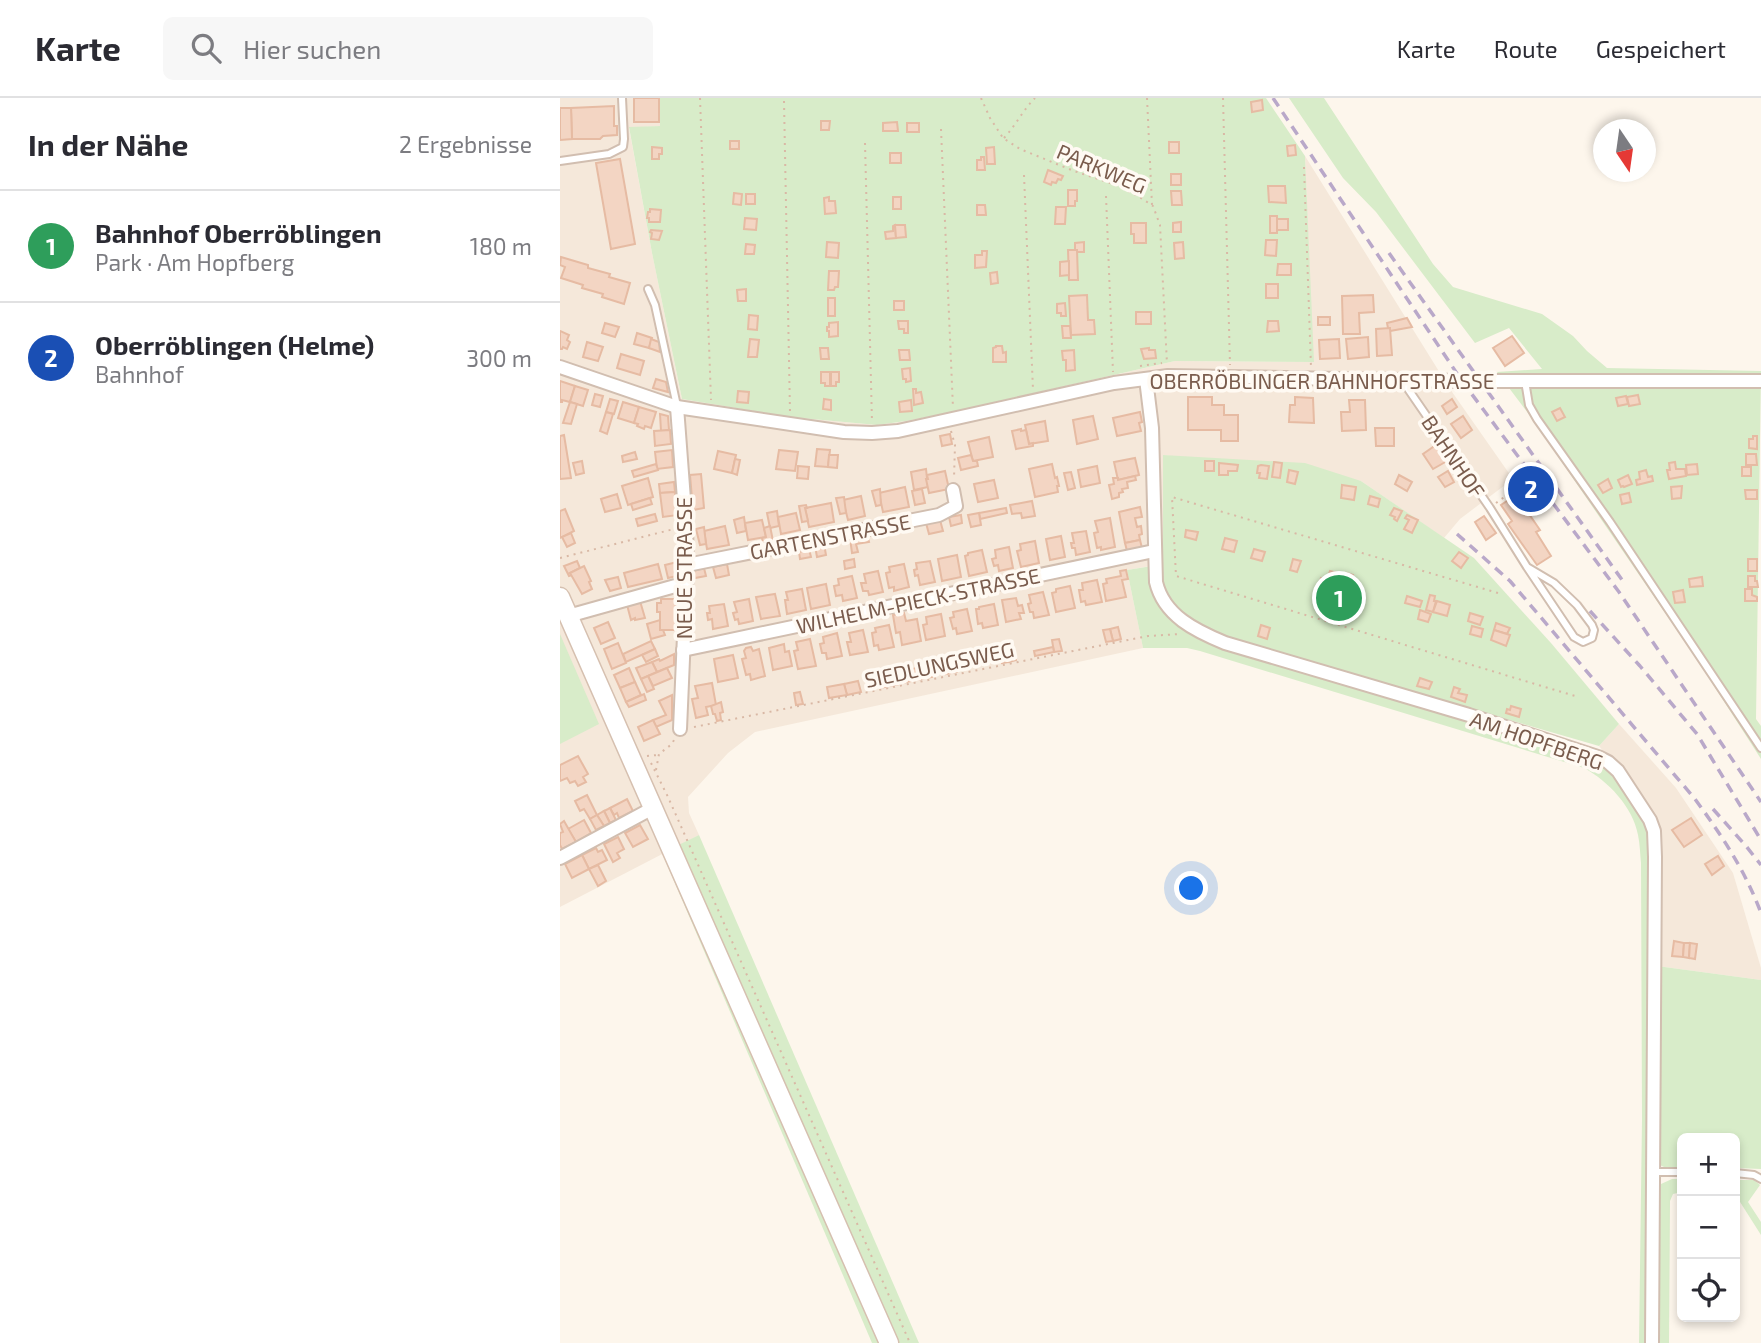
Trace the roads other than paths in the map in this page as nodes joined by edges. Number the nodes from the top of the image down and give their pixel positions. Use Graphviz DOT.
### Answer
graph roads {
  1 [pos="622,98"];
  2 [pos="560,161"];
  3 [pos="648,289"];
  4 [pos="560,367"];
  5 [pos="1146,379"];
  6 [pos="1406,380"];
  7 [pos="1525,381"];
  8 [pos="1761,381"];
  9 [pos="677,407"];
  10 [pos="953,490"];
  11 [pos="1154,551"];
  12 [pos="687,565"];
  13 [pos="1527,567"];
  14 [pos="686,583"];
  15 [pos="560,597"];
  16 [pos="568,616"];
  17 [pos="683,650"];
  18 [pos="680,729"];
  19 [pos="1761,748"];
  20 [pos="653,808"];
  21 [pos="560,858"];
  22 [pos="1653,1172"];
  23 [pos="1677,1172"];
  24 [pos="1740,1174"];
  25 [pos="1761,1179"];
  26 [pos="889,1343"];
  27 [pos="1652,1343"];
  1 -- 2 [label="lane"];
  3 -- 9 [label="lane"];
  4 -- 9 [label="street, OBERRÖBLINGER BAHNHOFSTRASSE"];
  5 -- 6 [label="street, OBERRÖBLINGER BAHNHOFSTRASSE"];
  5 -- 9 [label="street, OBERRÖBLINGER BAHNHOFSTRASSE"];
  5 -- 11 [label="street, AM HOPFBERG"];
  6 -- 7 [label="street, OBERRÖBLINGER BAHNHOFSTRASSE"];
  6 -- 13 [label="lane, BAHNHOF"];
  7 -- 8 [label="street, OBERRÖBLINGER BAHNHOFSTRASSE"];
  7 -- 19 [label="lane"];
  9 -- 12 [label="street, NEUE STRASSE"];
  10 -- 12 [label="street, GARTENSTRASSE"];
  11 -- 17 [label="street, WILHELM-PIECK-STRASSE"];
  11 -- 22 [label="street, AM HOPFBERG"];
  12 -- 14 [label="street, NEUE STRASSE"];
  13 -- 13 [label="lane, BAHNHOF"];
  14 -- 16 [label="street"];
  14 -- 17 [label="street, NEUE STRASSE"];
  15 -- 16 [label="main road"];
  16 -- 20 [label="main road"];
  17 -- 18 [label="street, NEUE STRASSE"];
  20 -- 21 [label="street"];
  20 -- 26 [label="main road"];
  22 -- 23 [label="lane"];
  22 -- 27 [label="street, AM HOPFBERG"];
  24 -- 25 [label="lane"];
}
